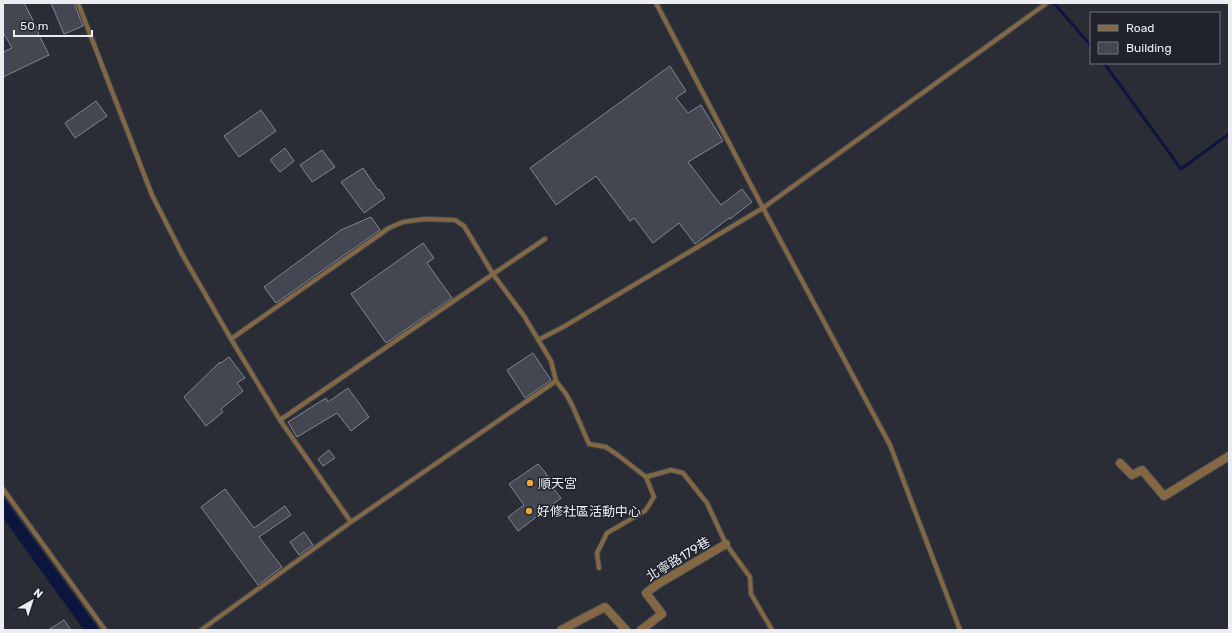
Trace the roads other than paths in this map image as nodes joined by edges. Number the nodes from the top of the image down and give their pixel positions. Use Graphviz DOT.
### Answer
graph roads {
  1 [pos="78,3"];
  2 [pos="656,3"];
  3 [pos="1047,3"];
  4 [pos="763,208"];
  5 [pos="546,239"];
  6 [pos="493,274"];
  7 [pos="231,339"];
  8 [pos="538,340"];
  9 [pos="556,381"];
  10 [pos="280,420"];
  11 [pos="1229,456"];
  12 [pos="1120,463"];
  13 [pos="646,477"];
  14 [pos="3,489"];
  15 [pos="351,522"];
  16 [pos="726,544"];
  17 [pos="599,568"];
  18 [pos="105,630"];
  19 [pos="201,630"];
  20 [pos="561,630"];
  21 [pos="626,630"];
  22 [pos="641,630"];
  23 [pos="772,630"];
  24 [pos="960,630"];
  1 -- 7 [label="lane"];
  2 -- 4 [label="lane"];
  3 -- 4 [label="lane"];
  4 -- 8 [label="lane"];
  4 -- 24 [label="lane"];
  5 -- 6 [label="lane"];
  6 -- 7 [label="lane"];
  6 -- 8 [label="lane"];
  6 -- 10 [label="lane"];
  7 -- 10 [label="lane"];
  8 -- 9 [label="lane"];
  9 -- 13 [label="lane"];
  9 -- 15 [label="lane"];
  10 -- 15 [label="lane"];
  11 -- 12 [label="street"];
  13 -- 16 [label="lane"];
  13 -- 17 [label="lane"];
  14 -- 18 [label="lane"];
  15 -- 19 [label="lane"];
  16 -- 22 [label="street, 北寧路179巷"];
  16 -- 23 [label="lane"];
  20 -- 21 [label="street"];
}
